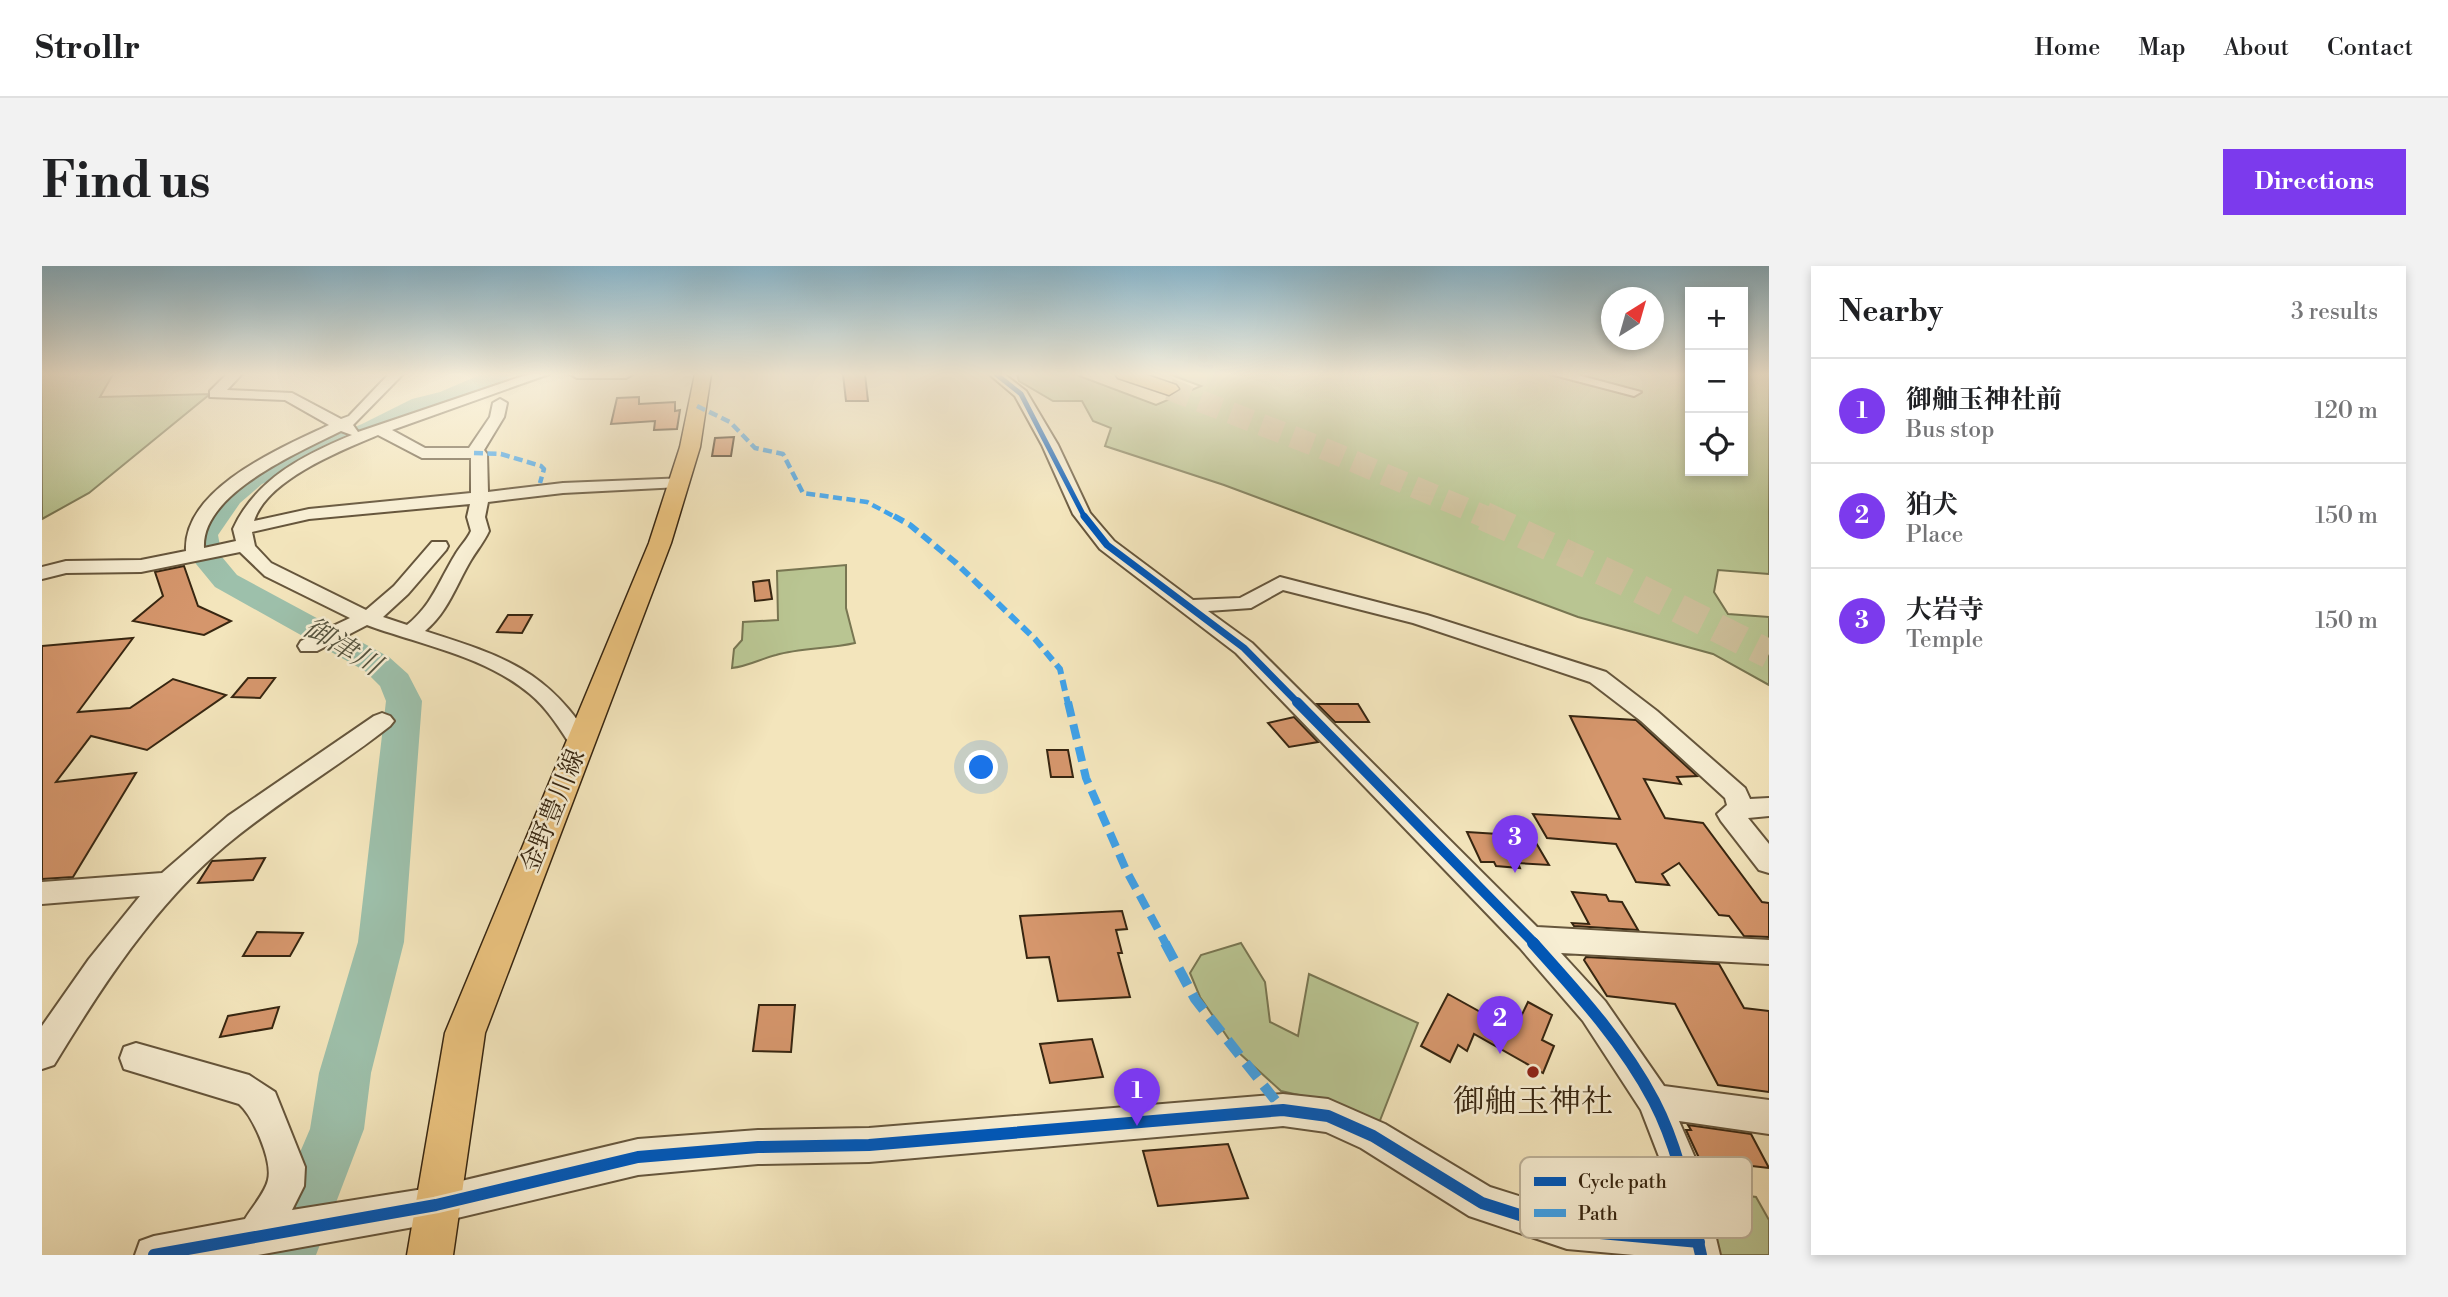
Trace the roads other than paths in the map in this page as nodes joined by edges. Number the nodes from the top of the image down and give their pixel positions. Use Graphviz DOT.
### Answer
graph roads {
  1 [pos="333,420"];
  2 [pos="353,420"];
  3 [pos="407,420"];
  4 [pos="495,420"];
  5 [pos="693,420"];
  6 [pos="1034,420"];
  7 [pos="344,427"];
  8 [pos="369,433"];
  9 [pos="474,453"];
  10 [pos="680,482"];
  11 [pos="480,498"];
  12 [pos="241,540"];
  13 [pos="439,546"];
  14 [pos="195,555"];
  15 [pos="42,573"];
  16 [pos="1191,606"];
  17 [pos="366,617"];
  18 [pos="411,632"];
  19 [pos="309,646"];
  20 [pos="382,721"];
  21 [pos="581,743"];
  22 [pos="1769,807"];
  23 [pos="1741,809"];
  24 [pos="1769,863"];
  25 [pos="169,883"];
  26 [pos="42,893"];
  27 [pos="1530,939"];
  28 [pos="1769,952"];
  29 [pos="42,1054"];
  30 [pos="136,1058"];
  31 [pos="1654,1101"];
  32 [pos="1769,1116"];
  33 [pos="1677,1157"];
  34 [pos="436,1205"];
  35 [pos="1520,1215"];
  36 [pos="268,1235"];
  37 [pos="1626,1238"];
  38 [pos="1700,1248"];
  39 [pos="154,1255"];
  40 [pos="430,1255"];
  1 -- 7 [label="street"];
  2 -- 7 [label="street"];
  3 -- 8 [label="street"];
  4 -- 9 [label="street"];
  5 -- 10 [label="main road, 金野豊川線"];
  6 -- 16 [label="street"];
  7 -- 8 [label="street"];
  7 -- 14 [label="street"];
  8 -- 9 [label="street"];
  8 -- 12 [label="street"];
  9 -- 11 [label="street"];
  10 -- 11 [label="street"];
  10 -- 21 [label="main road, 金野豊川線"];
  11 -- 12 [label="street"];
  11 -- 18 [label="street"];
  12 -- 14 [label="street"];
  12 -- 17 [label="street"];
  13 -- 17 [label="street"];
  14 -- 15 [label="street"];
  16 -- 23 [label="street"];
  16 -- 27 [label="street"];
  17 -- 18 [label="street"];
  17 -- 19 [label="street"];
  18 -- 21 [label="street"];
  20 -- 25 [label="street"];
  21 -- 34 [label="main road, 金野豊川線"];
  22 -- 23 [label="street"];
  23 -- 24 [label="street"];
  25 -- 26 [label="street"];
  25 -- 29 [label="street"];
  27 -- 28 [label="street"];
  27 -- 31 [label="street"];
  30 -- 36 [label="street"];
  31 -- 32 [label="street"];
  31 -- 33 [label="street"];
  34 -- 35 [label="street"];
  34 -- 36 [label="street"];
  34 -- 40 [label="main road, 金野豊川線"];
  36 -- 39 [label="street"];
  37 -- 38 [label="street"];
}
